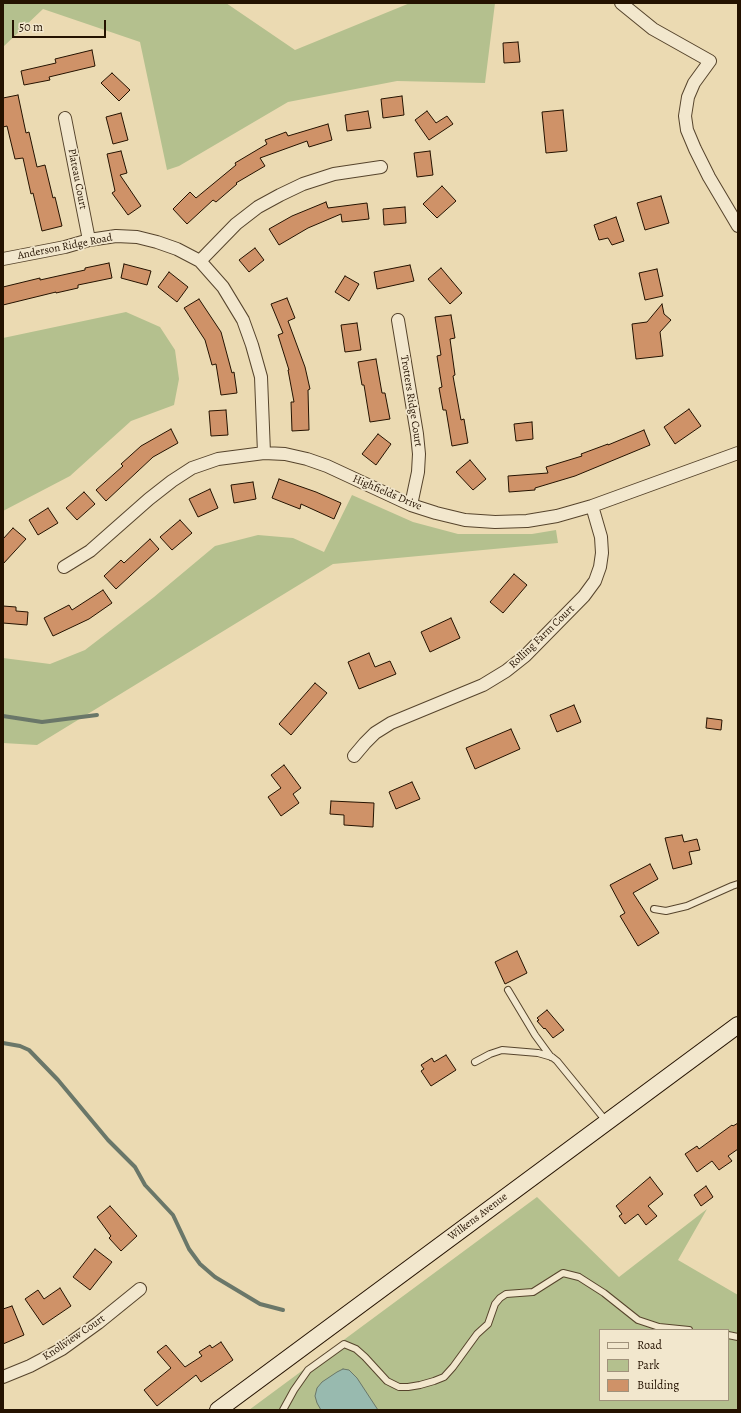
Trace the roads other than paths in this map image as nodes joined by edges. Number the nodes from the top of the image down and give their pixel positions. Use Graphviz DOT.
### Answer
graph roads {
  1 [pos="621,3"];
  2 [pos="65,118"];
  3 [pos="381,167"];
  4 [pos="738,226"];
  5 [pos="89,240"];
  6 [pos="3,259"];
  7 [pos="200,261"];
  8 [pos="398,320"];
  9 [pos="264,453"];
  10 [pos="738,453"];
  11 [pos="411,505"];
  12 [pos="592,506"];
  13 [pos="64,567"];
  14 [pos="354,756"];
  15 [pos="738,884"];
  16 [pos="654,910"];
  17 [pos="508,990"];
  18 [pos="738,1025"];
  19 [pos="552,1057"];
  20 [pos="475,1062"];
  21 [pos="607,1122"];
  22 [pos="140,1289"];
  23 [pos="679,1329"];
  24 [pos="3,1377"];
  25 [pos="218,1410"];
  26 [pos="283,1410"];
  1 -- 4 [label="street"];
  2 -- 5 [label="street, Plateau Court"];
  3 -- 7 [label="street"];
  5 -- 6 [label="street, Anderson Ridge Road"];
  5 -- 7 [label="street, Anderson Ridge Road"];
  7 -- 9 [label="street, Anderson Ridge Road"];
  8 -- 11 [label="street, Trotters Ridge Court"];
  9 -- 11 [label="street, Highfields Drive"];
  9 -- 13 [label="street, Highfields Drive"];
  10 -- 12 [label="street, Highfields Drive"];
  11 -- 12 [label="street, Highfields Drive"];
  12 -- 14 [label="street, Rolling Farm Court"];
  15 -- 16 [label="lane"];
  17 -- 19 [label="lane"];
  18 -- 21 [label="main road, Wilkens Avenue"];
  19 -- 20 [label="lane"];
  19 -- 21 [label="lane"];
  21 -- 25 [label="main road, Wilkens Avenue"];
  22 -- 24 [label="street, Knollview Court"];
  23 -- 26 [label="lane"];
}
